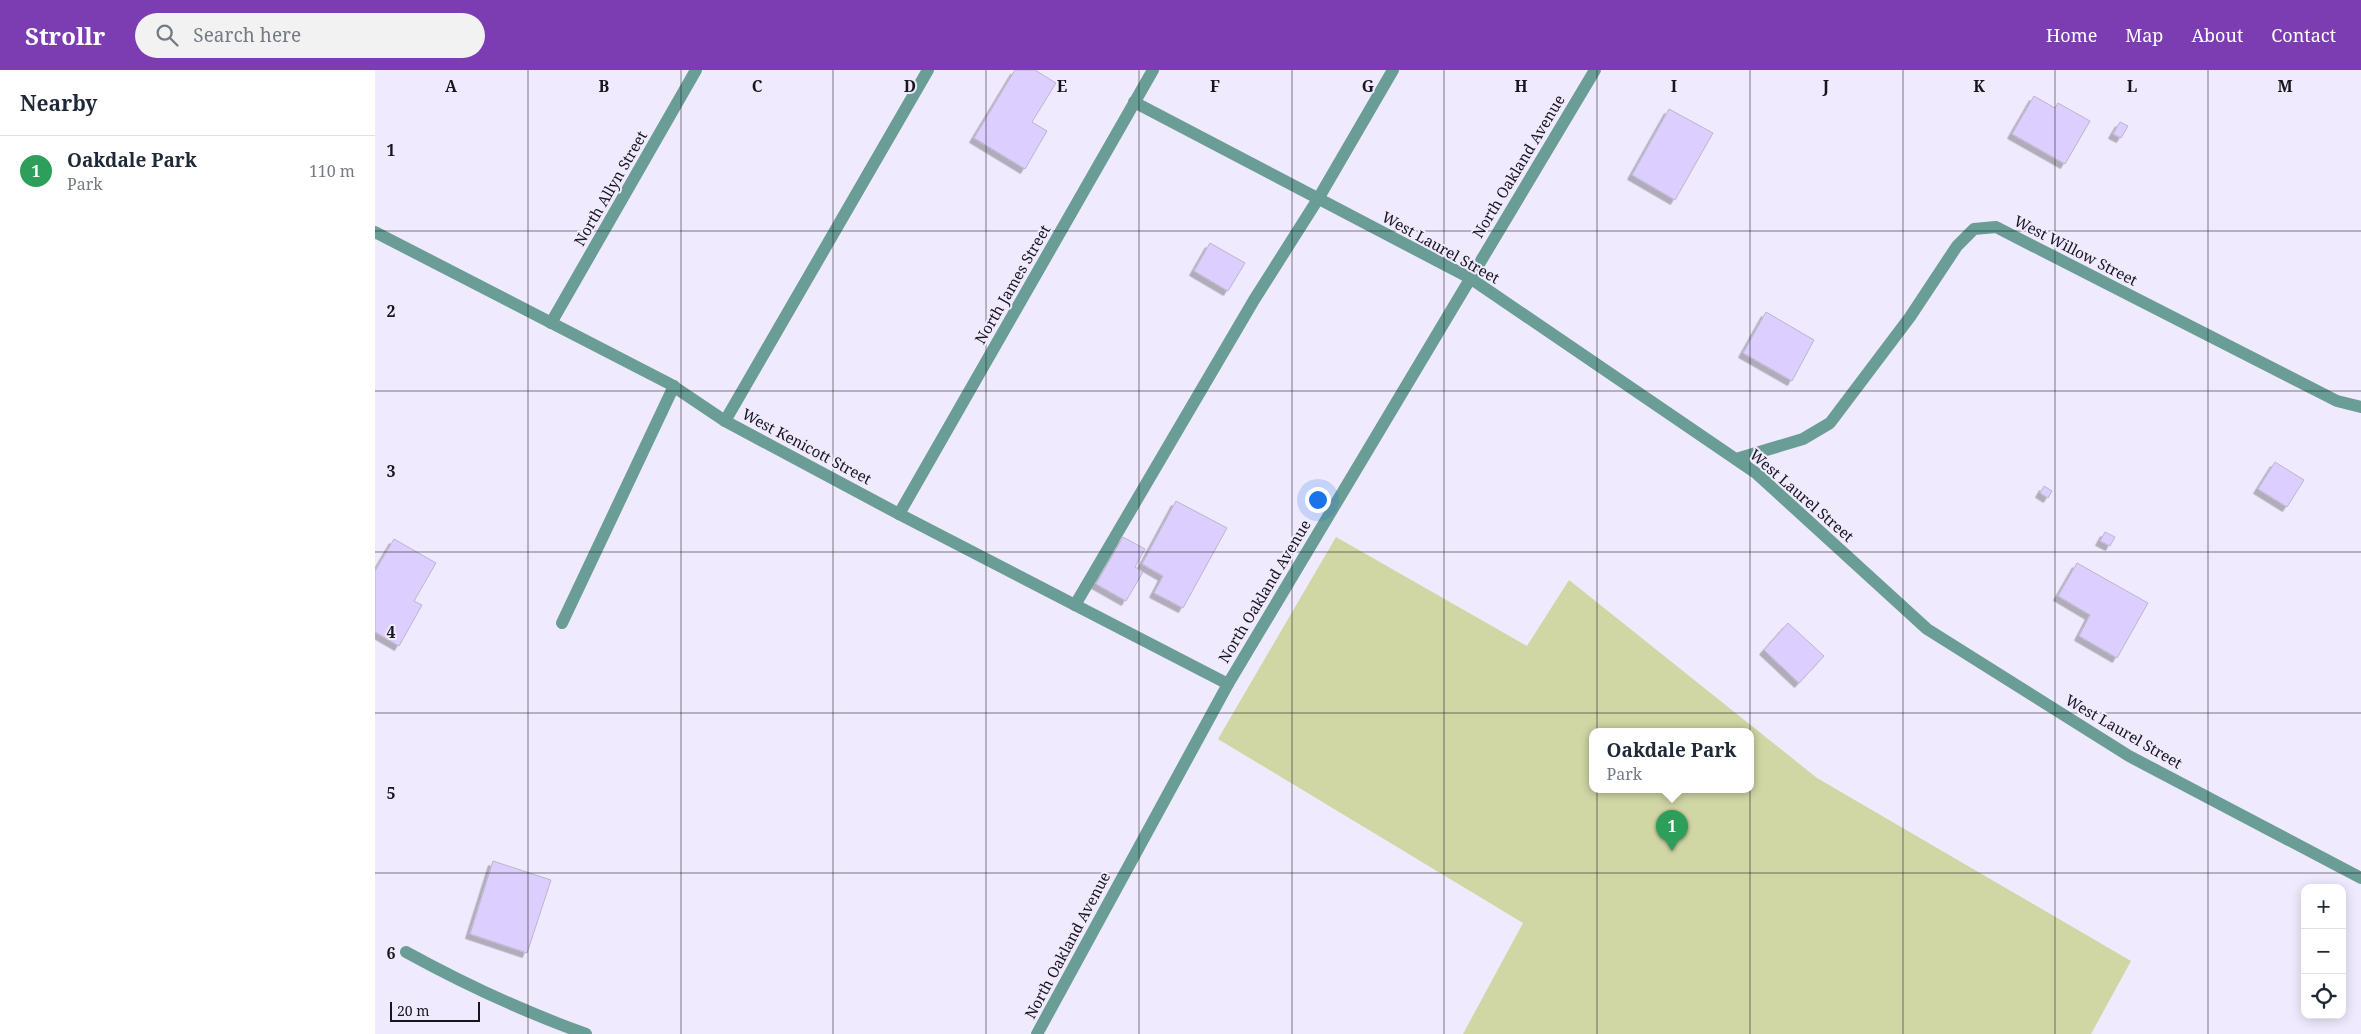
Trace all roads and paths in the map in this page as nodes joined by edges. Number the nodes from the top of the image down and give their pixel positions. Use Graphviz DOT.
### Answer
graph roads {
  1 [pos="696,70"];
  2 [pos="928,70"];
  3 [pos="1153,70"];
  4 [pos="1393,70"];
  5 [pos="1595,70"];
  6 [pos="1135,102"];
  7 [pos="1318,199"];
  8 [pos="375,232"];
  9 [pos="1470,278"];
  10 [pos="551,323"];
  11 [pos="674,386"];
  12 [pos="2361,407"];
  13 [pos="725,421"];
  14 [pos="1735,459"];
  15 [pos="899,514"];
  16 [pos="1075,605"];
  17 [pos="562,624"];
  18 [pos="1228,684"];
  19 [pos="2361,878"];
  20 [pos="407,952"];
  21 [pos="587,1034"];
  22 [pos="1037,1034"];
  1 -- 10 [label="street, North Allyn Street"];
  2 -- 13 [label="street"];
  3 -- 6 [label="street, North James Street"];
  4 -- 7 [label="street"];
  5 -- 9 [label="street, North Oakland Avenue"];
  6 -- 7 [label="street, West Laurel Street"];
  6 -- 15 [label="street, North James Street"];
  7 -- 9 [label="street, West Laurel Street"];
  7 -- 16 [label="street"];
  8 -- 10 [label="street, West Kenicott Street"];
  9 -- 14 [label="street, West Laurel Street"];
  9 -- 18 [label="street, North Oakland Avenue"];
  10 -- 11 [label="street, West Kenicott Street"];
  11 -- 13 [label="street, West Kenicott Street"];
  11 -- 17 [label="street"];
  12 -- 14 [label="street, West Willow Street"];
  13 -- 15 [label="street, West Kenicott Street"];
  14 -- 19 [label="street, West Laurel Street"];
  15 -- 16 [label="street, West Kenicott Street"];
  16 -- 18 [label="street, West Kenicott Street"];
  18 -- 22 [label="street, North Oakland Avenue"];
  20 -- 21 [label="street"];
}
